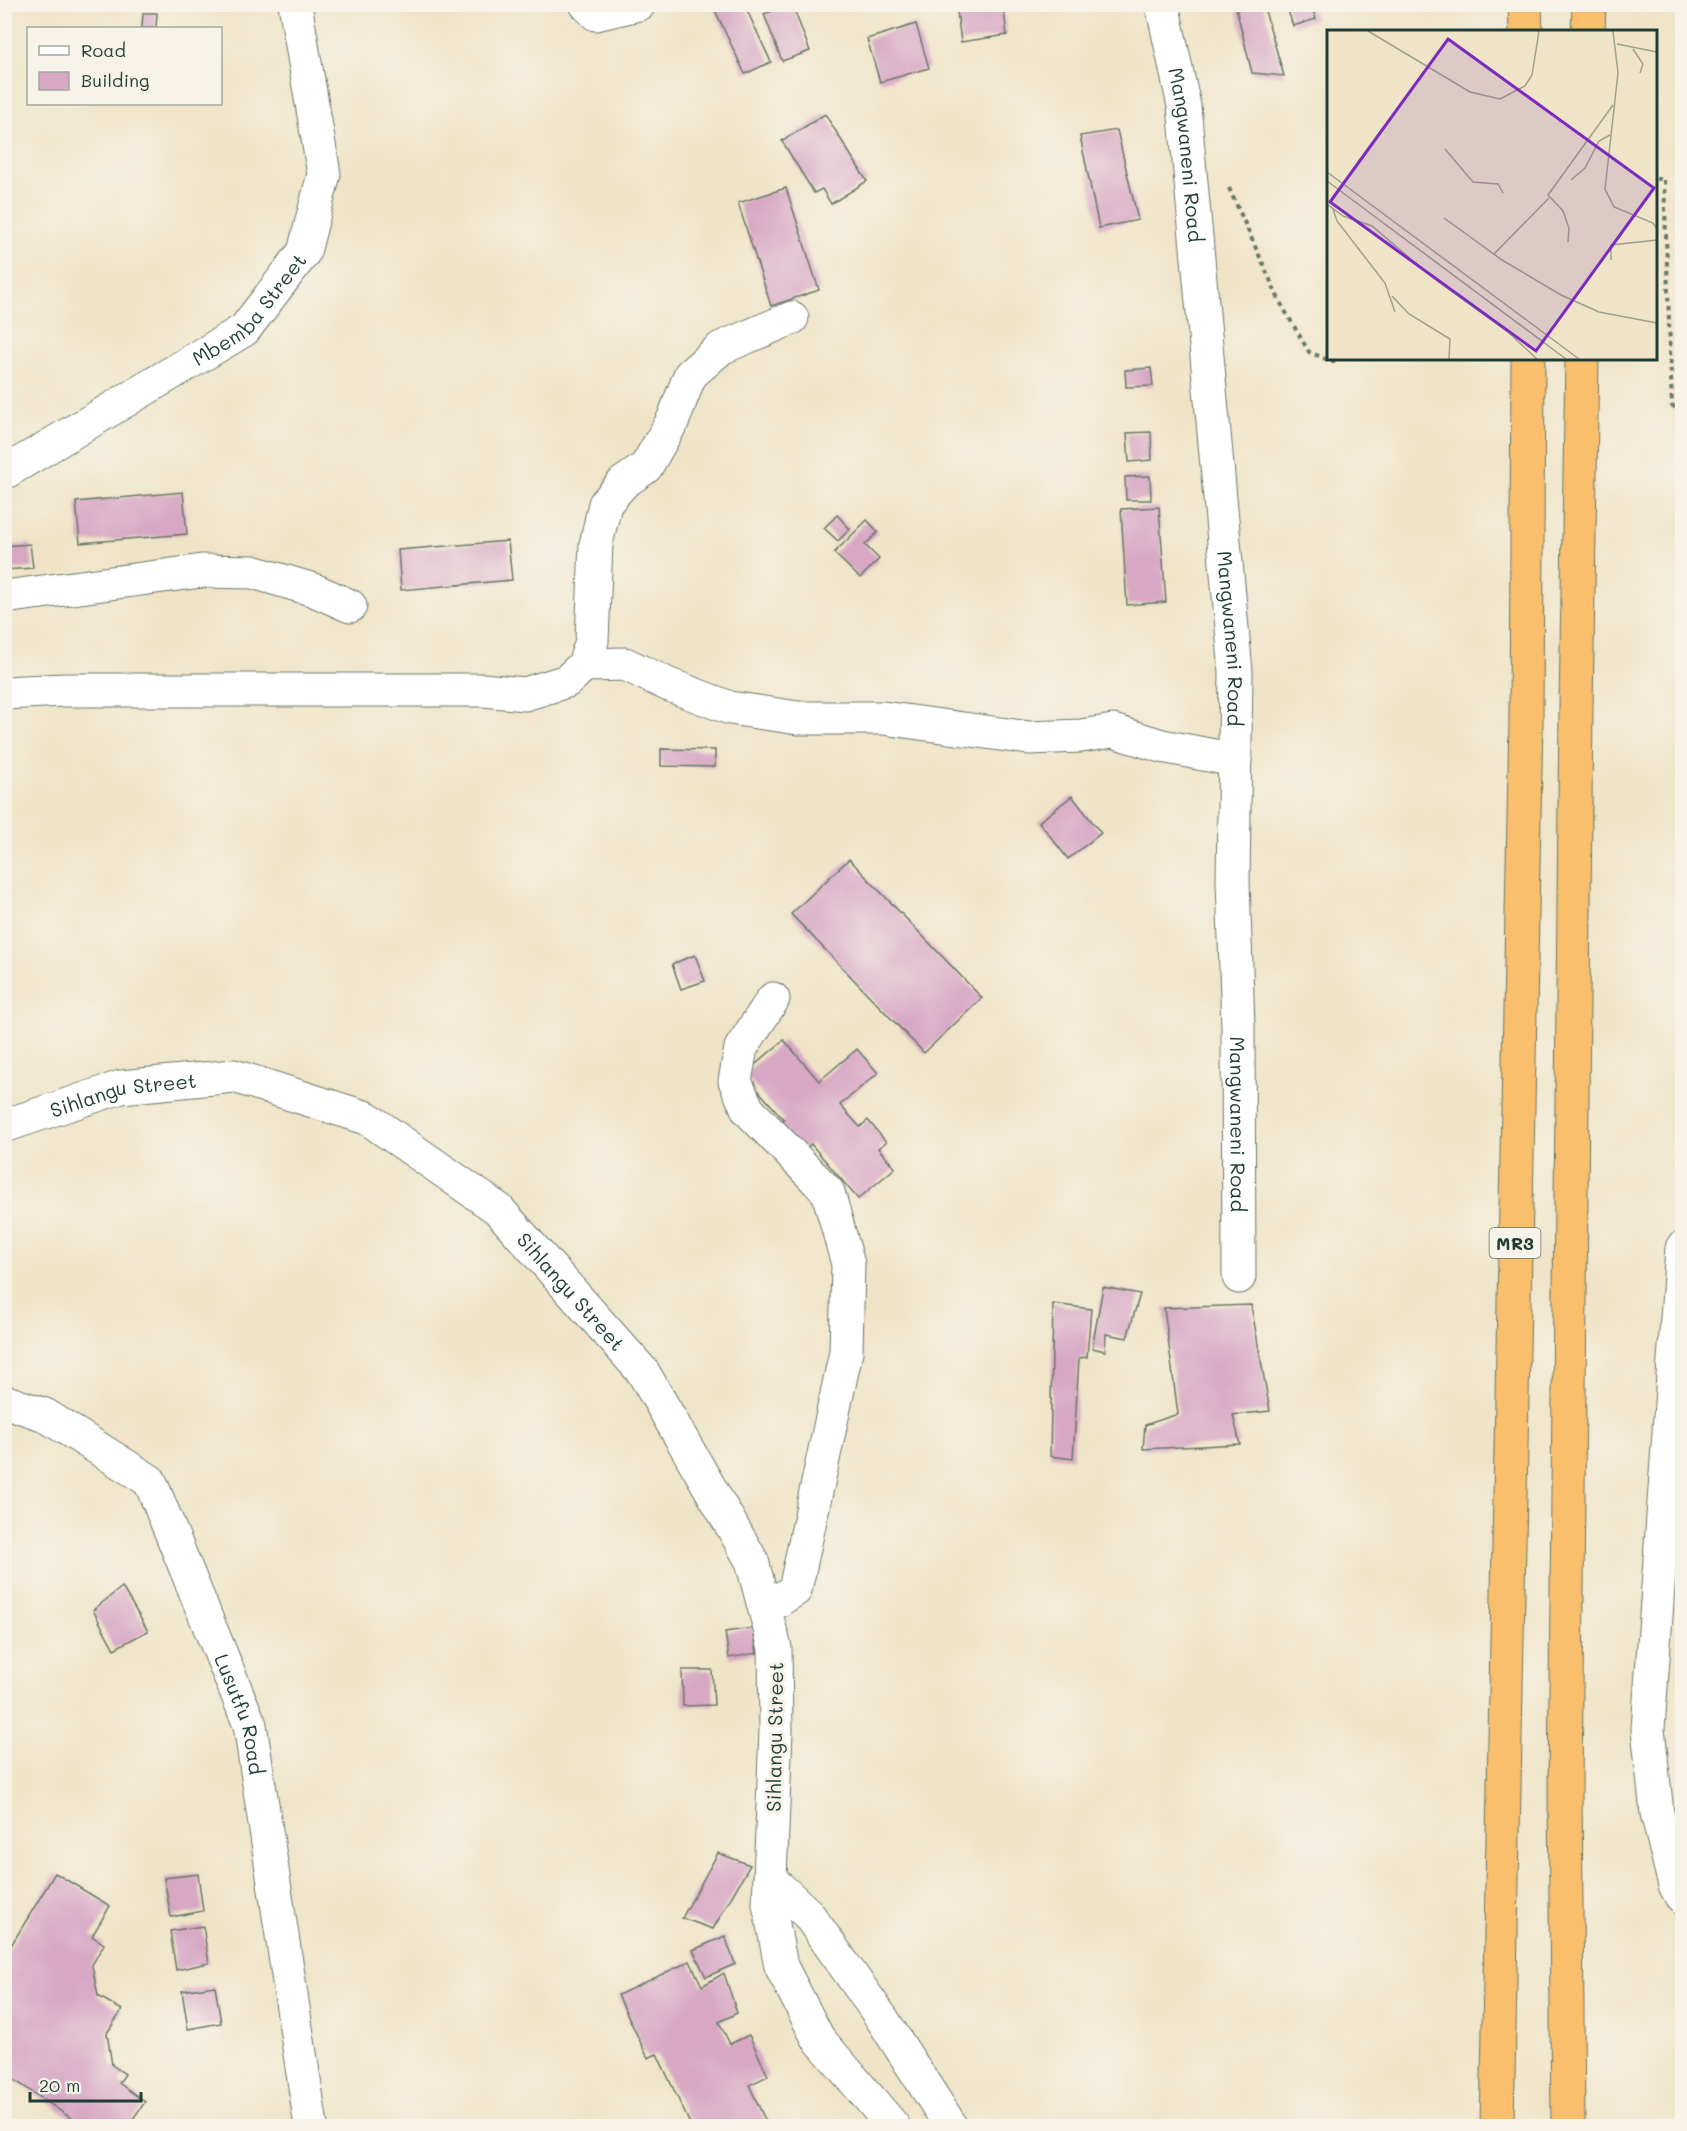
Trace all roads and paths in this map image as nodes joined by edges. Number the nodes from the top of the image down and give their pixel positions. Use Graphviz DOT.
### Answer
graph roads {
  1 [pos="295,4"];
  2 [pos="586,4"];
  3 [pos="639,4"];
  4 [pos="1162,4"];
  5 [pos="1525,4"];
  6 [pos="1530,4"];
  7 [pos="1589,4"];
  8 [pos="1528,30"];
  9 [pos="1528,30"];
  10 [pos="1588,30"];
  11 [pos="1657,179"];
  12 [pos="1228,186"];
  13 [pos="792,318"];
  14 [pos="1327,360"];
  15 [pos="1528,360"];
  16 [pos="1582,360"];
  17 [pos="1683,409"];
  18 [pos="4,473"];
  19 [pos="4,597"];
  20 [pos="350,606"];
  21 [pos="584,665"];
  22 [pos="4,693"];
  23 [pos="1235,760"];
  24 [pos="773,999"];
  25 [pos="4,1126"];
  26 [pos="1683,1248"];
  27 [pos="1239,1277"];
  28 [pos="4,1401"];
  29 [pos="765,1609"];
  30 [pos="770,1879"];
  31 [pos="1683,1898"];
  32 [pos="1569,2072"];
  33 [pos="1497,2121"];
  34 [pos="310,2127"];
  35 [pos="893,2127"];
  36 [pos="949,2127"];
  37 [pos="1568,2127"];
  38 [pos="1574,2127"];
  1 -- 18 [label="street, Mbemba Street"];
  2 -- 3 [label="street"];
  4 -- 23 [label="street, Mangwaneni Road"];
  5 -- 8 [label="highway"];
  6 -- 9 [label="highway"];
  7 -- 10 [label="highway"];
  11 -- 17 [label="path"];
  12 -- 14 [label="path"];
  13 -- 21 [label="street"];
  15 -- 33 [label="highway, MR3"];
  16 -- 32 [label="highway"];
  19 -- 20 [label="street"];
  21 -- 22 [label="street"];
  21 -- 23 [label="street"];
  23 -- 27 [label="street, Mangwaneni Road"];
  24 -- 29 [label="street"];
  25 -- 29 [label="street, Sihlangu Street"];
  26 -- 31 [label="street"];
  28 -- 34 [label="street, Lusutfu Road"];
  29 -- 30 [label="street, Sihlangu Street"];
  30 -- 35 [label="street, Sihlangu Street"];
  30 -- 36 [label="street"];
  32 -- 37 [label="highway"];
  32 -- 38 [label="highway"];
}
